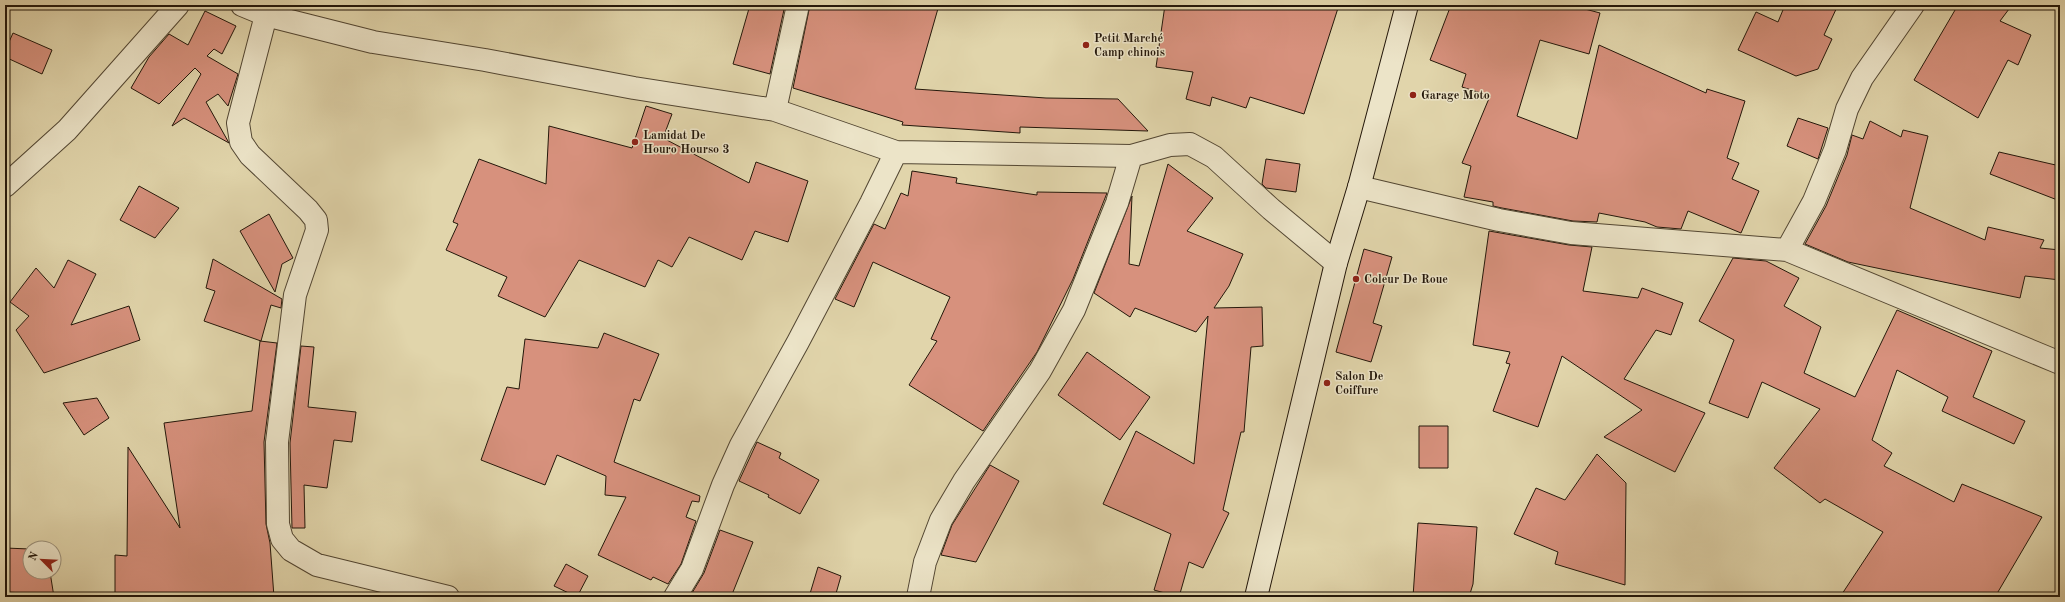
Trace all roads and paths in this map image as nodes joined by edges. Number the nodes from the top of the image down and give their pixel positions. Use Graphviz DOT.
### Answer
graph roads {
  1 [pos="178,5"];
  2 [pos="242,5"];
  3 [pos="798,5"];
  4 [pos="1407,5"];
  5 [pos="1913,5"];
  6 [pos="266,15"];
  7 [pos="775,110"];
  8 [pos="896,152"];
  9 [pos="1131,156"];
  10 [pos="5,186"];
  11 [pos="1359,187"];
  12 [pos="1787,250"];
  13 [pos="1336,263"];
  14 [pos="2060,363"];
  15 [pos="448,597"];
  16 [pos="675,597"];
  17 [pos="918,597"];
  18 [pos="1256,597"];
  1 -- 10 [label="street"];
  2 -- 6 [label="street"];
  3 -- 7 [label="street"];
  4 -- 11 [label="street"];
  5 -- 12 [label="street"];
  6 -- 7 [label="street"];
  6 -- 15 [label="street"];
  7 -- 8 [label="street"];
  8 -- 9 [label="street"];
  8 -- 16 [label="street"];
  9 -- 13 [label="street"];
  9 -- 17 [label="street"];
  11 -- 12 [label="street"];
  11 -- 13 [label="street"];
  12 -- 14 [label="street"];
  13 -- 18 [label="street"];
}
